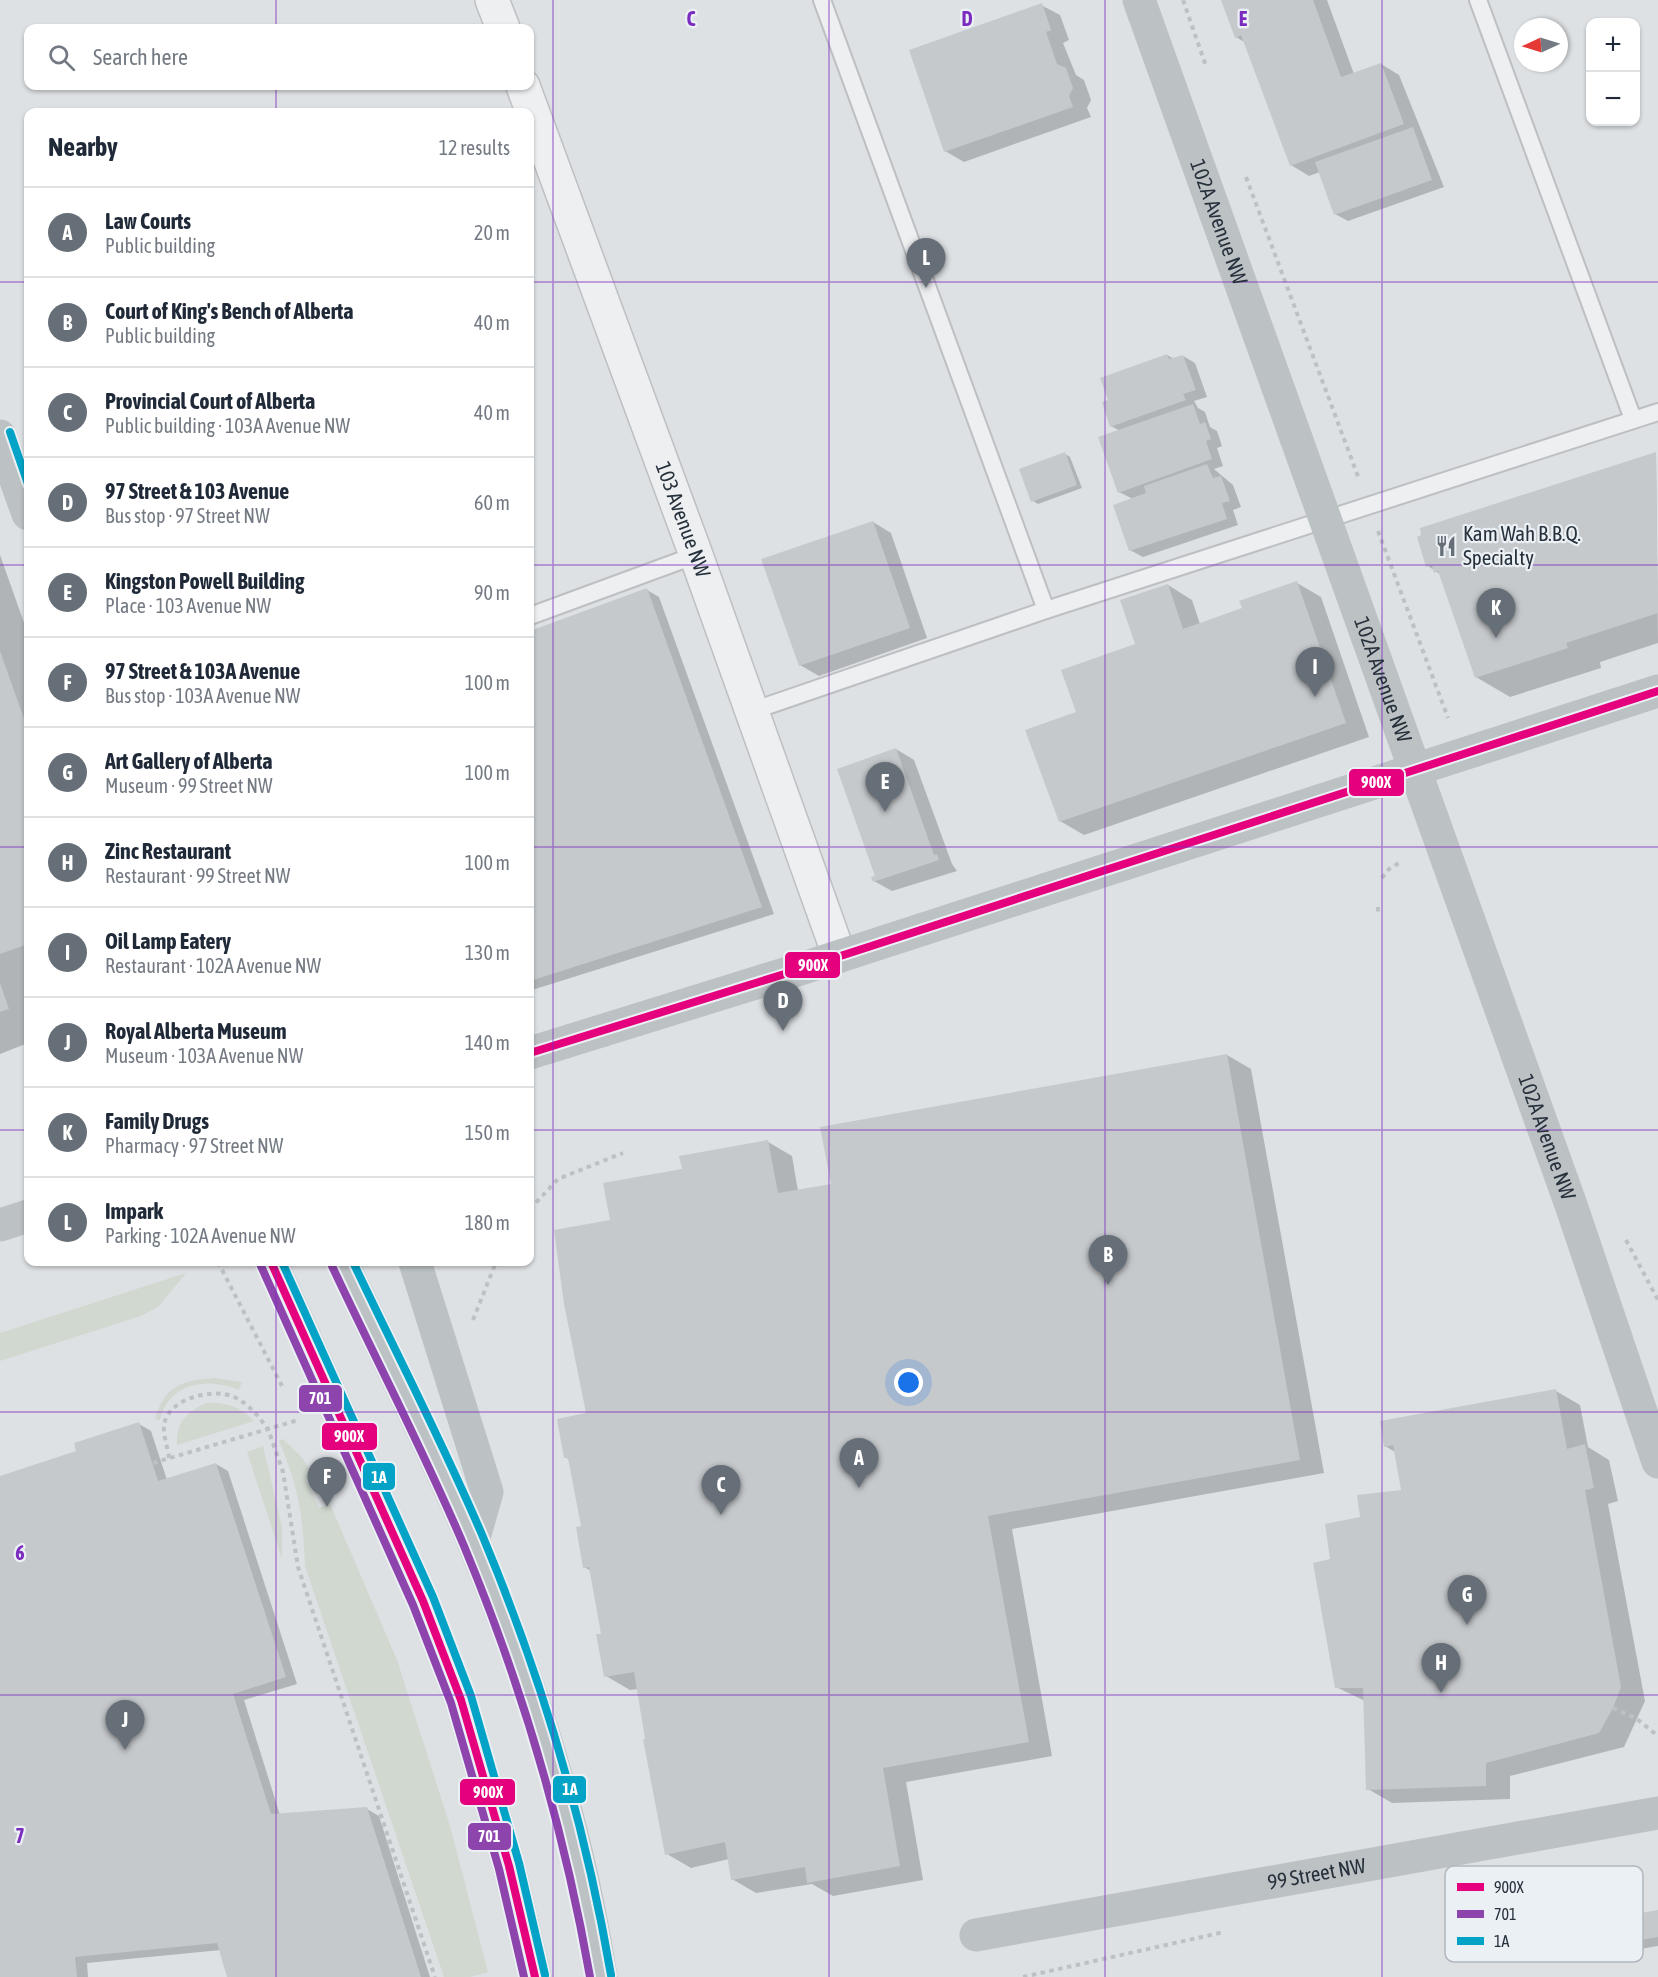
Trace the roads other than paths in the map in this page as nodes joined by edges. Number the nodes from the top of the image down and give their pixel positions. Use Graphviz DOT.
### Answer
graph roads {
  1 [pos="492,0"];
  2 [pos="822,0"];
  3 [pos="1139,0"];
  4 [pos="1478,0"];
  5 [pos="501,24"];
  6 [pos="525,90"];
  7 [pos="532,108"];
  8 [pos="534,113"];
  9 [pos="1658,412"];
  10 [pos="1633,419"];
  11 [pos="0,436"];
  12 [pos="24,503"];
  13 [pos="1326,520"];
  14 [pos="696,555"];
  15 [pos="1046,610"];
  16 [pos="534,615"];
  17 [pos="1658,691"];
  18 [pos="752,711"];
  19 [pos="1415,770"];
  20 [pos="839,955"];
  21 [pos="534,1052"];
  22 [pos="24,1217"];
  23 [pos="0,1225"];
  24 [pos="274,1266"];
  25 [pos="344,1266"];
  26 [pos="416,1266"];
  27 [pos="1658,1462"];
  28 [pos="473,1541"];
  29 [pos="1658,1813"];
  30 [pos="976,1935"];
  31 [pos="535,1977"];
  32 [pos="601,1977"];
  1 -- 5 [label="street"];
  2 -- 15 [label="lane"];
  3 -- 13 [label="main road, 102A Avenue NW"];
  4 -- 10 [label="lane"];
  6 -- 7 [label="street, 103 Avenue NW"];
  8 -- 14 [label="street, 103 Avenue NW"];
  9 -- 10 [label="lane"];
  10 -- 13 [label="lane"];
  11 -- 12 [label="main road"];
  13 -- 15 [label="lane"];
  13 -- 19 [label="main road, 102A Avenue NW"];
  14 -- 16 [label="lane"];
  14 -- 18 [label="street, 103 Avenue NW"];
  15 -- 18 [label="lane"];
  17 -- 19 [label="main road"];
  18 -- 20 [label="street, 103 Avenue NW"];
  19 -- 20 [label="main road"];
  19 -- 27 [label="main road, 102A Avenue NW"];
  20 -- 21 [label="main road"];
  22 -- 23 [label="main road"];
  24 -- 31 [label="main road"];
  25 -- 28 [label="main road"];
  26 -- 28 [label="main road"];
  28 -- 32 [label="main road"];
  29 -- 30 [label="main road, 99 Street NW"];
}
